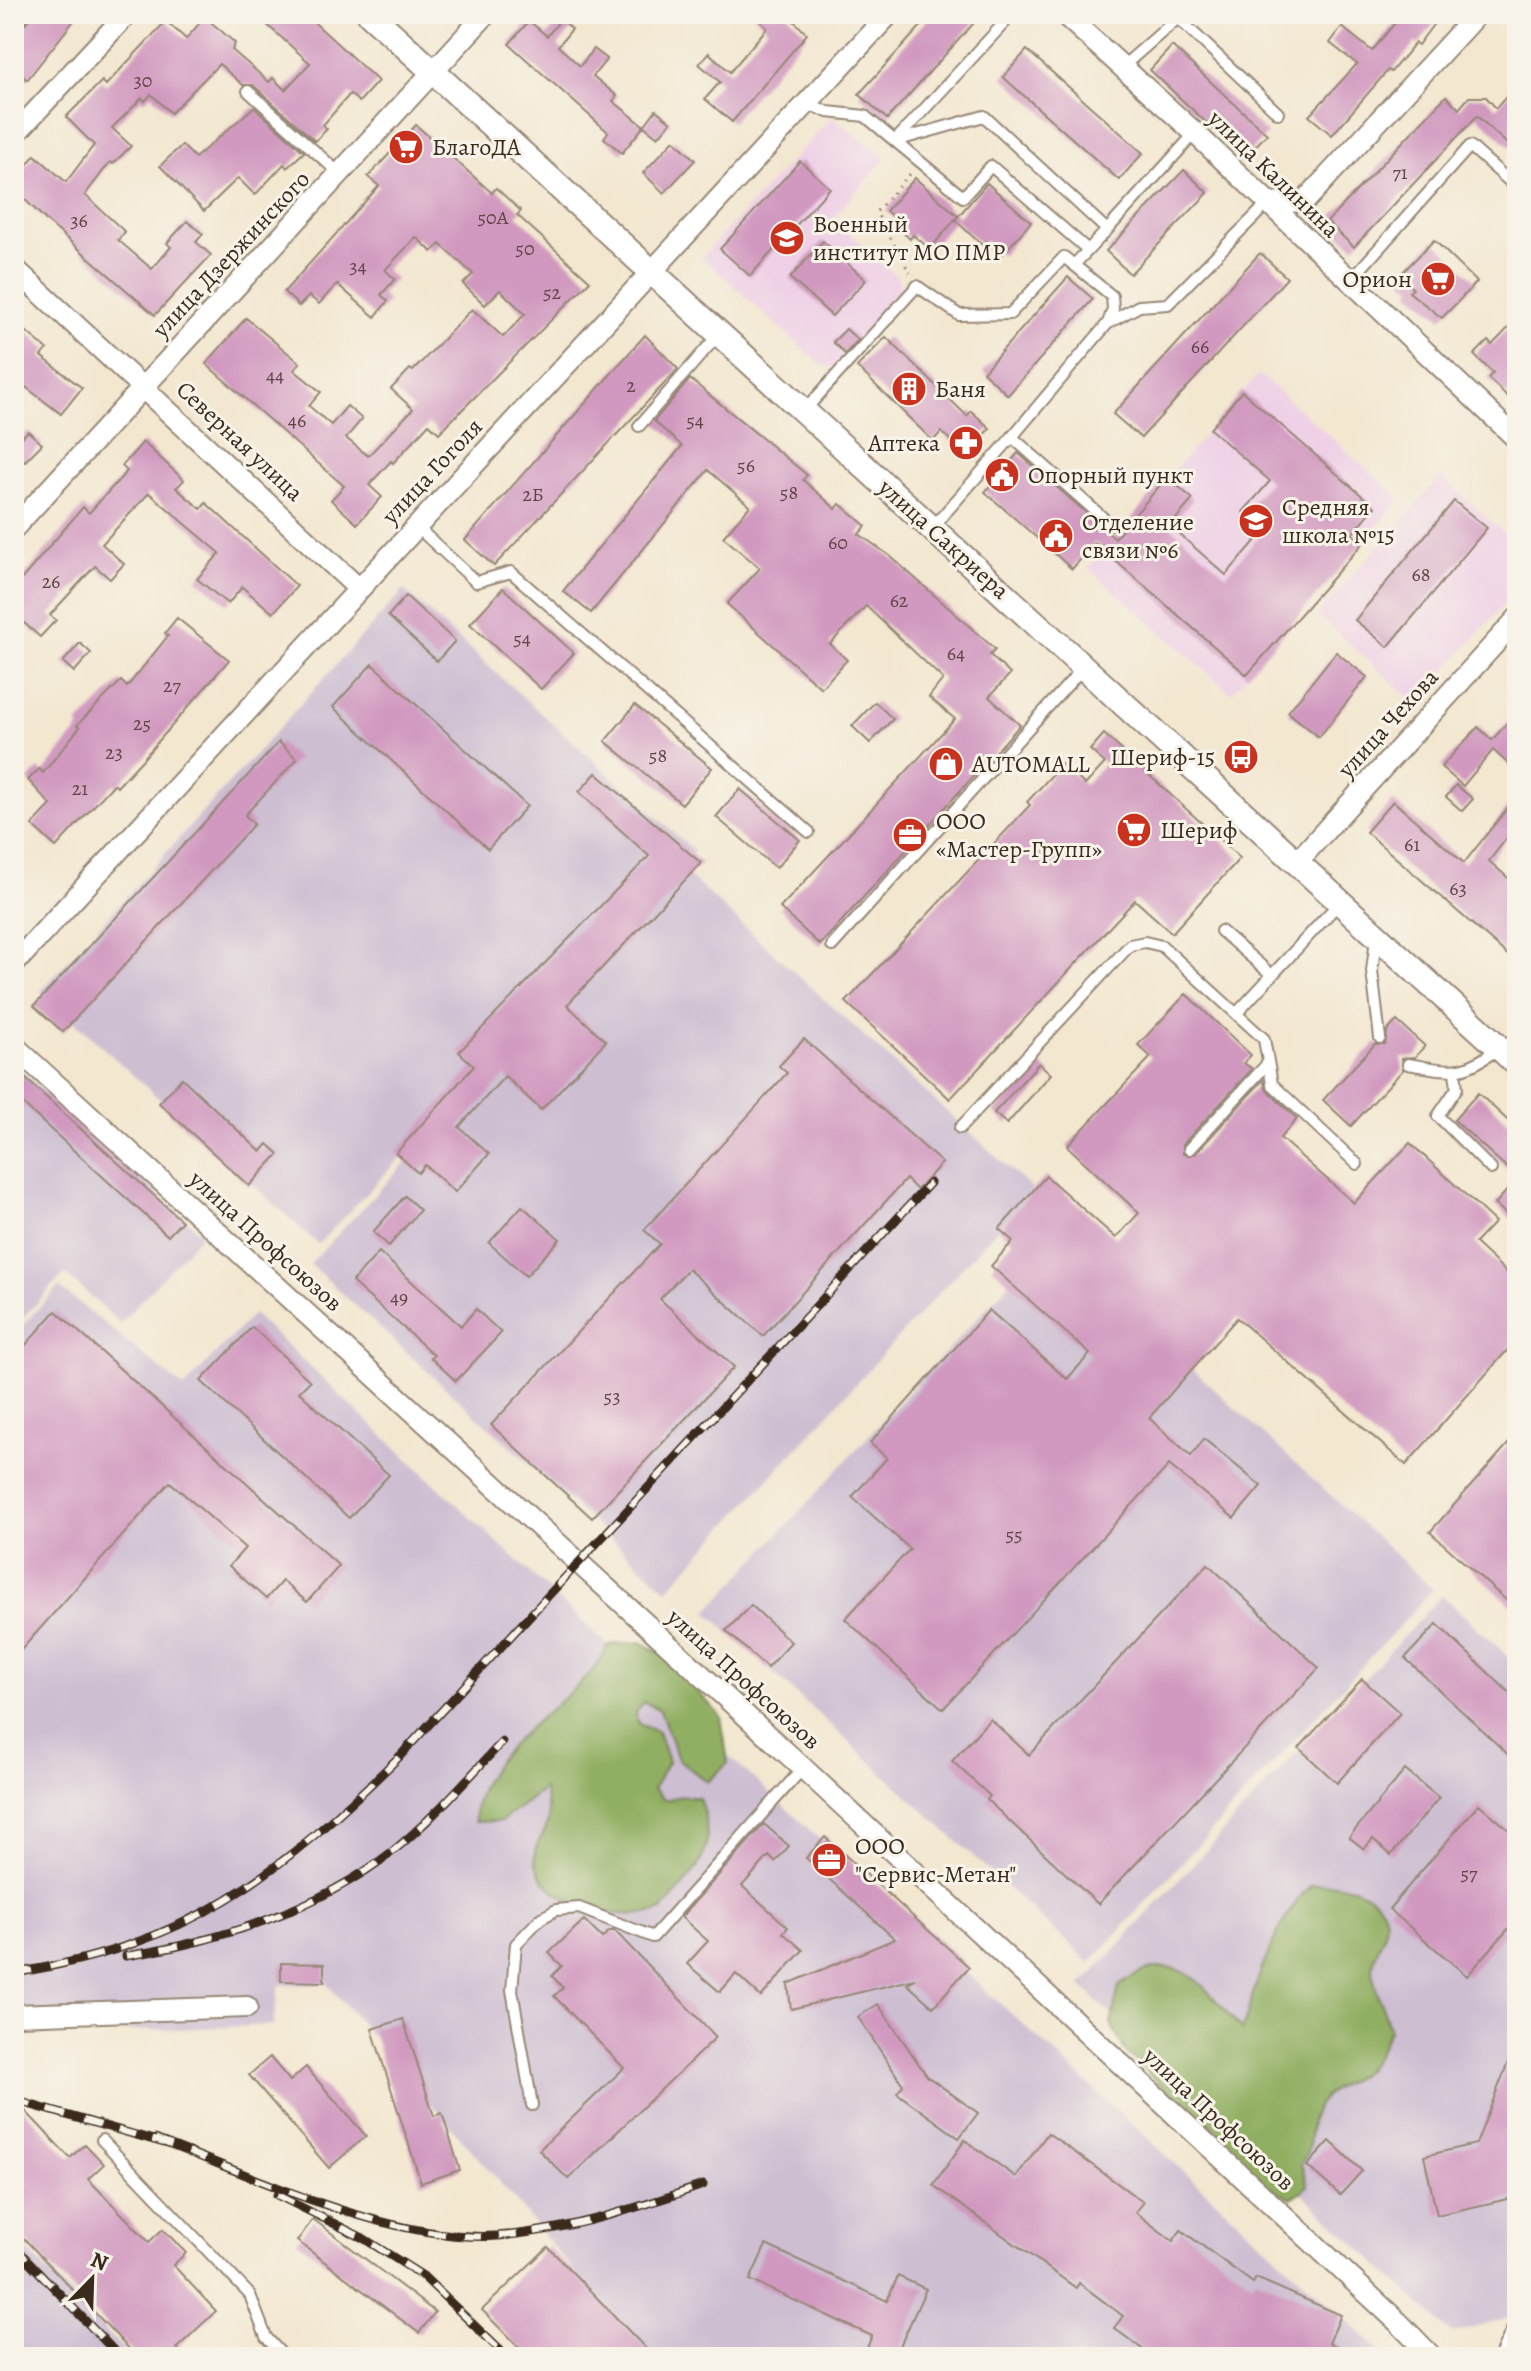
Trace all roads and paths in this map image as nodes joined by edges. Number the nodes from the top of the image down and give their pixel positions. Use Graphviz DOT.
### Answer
graph roads {
  1 [pos="127,14"];
  2 [pos="370,14"];
  3 [pos="486,14"];
  4 [pos="889,14"];
  5 [pos="1064,14"];
  6 [pos="1477,14"];
  7 [pos="1006,21"];
  8 [pos="1121,68"];
  9 [pos="433,72"];
  10 [pos="248,91"];
  11 [pos="806,103"];
  12 [pos="1278,113"];
  13 [pos="1195,133"];
  14 [pos="14,135"];
  15 [pos="895,141"];
  16 [pos="920,162"];
  17 [pos="340,174"];
  18 [pos="1517,188"];
  19 [pos="1268,203"];
  20 [pos="1107,230"];
  21 [pos="1088,250"];
  22 [pos="1074,265"];
  23 [pos="14,268"];
  24 [pos="651,271"];
  25 [pos="1349,282"];
  26 [pos="917,286"];
  27 [pos="1108,323"];
  28 [pos="719,334"];
  29 [pos="144,388"];
  30 [pos="804,411"];
  31 [pos="639,426"];
  32 [pos="1012,437"];
  33 [pos="1517,438"];
  34 [pos="1110,524"];
  35 [pos="417,527"];
  36 [pos="14,528"];
  37 [pos="932,528"];
  38 [pos="358,588"];
  39 [pos="1517,619"];
  40 [pos="1084,667"];
  41 [pos="809,832"];
  42 [pos="1297,862"];
  43 [pos="1340,902"];
  44 [pos="1221,931"];
  45 [pos="1377,936"];
  46 [pos="832,946"];
  47 [pos="14,964"];
  48 [pos="1272,975"];
  49 [pos="1237,1013"];
  50 [pos="1380,1038"];
  51 [pos="14,1046"];
  52 [pos="1499,1047"];
  53 [pos="1268,1063"];
  54 [pos="1408,1064"];
  55 [pos="1517,1064"];
  56 [pos="1455,1072"];
  57 [pos="960,1128"];
  58 [pos="1189,1149"];
  59 [pos="1357,1164"];
  60 [pos="1491,1169"];
  61 [pos="803,1768"];
  62 [pos="247,2007"];
  63 [pos="14,2015"];
  64 [pos="532,2105"];
  65 [pos="102,2140"];
  66 [pos="1517,2331"];
  67 [pos="284,2357"];
  68 [pos="1432,2357"];
  69 [pos="1505,2357"];
  1 -- 14 [label="street"];
  2 -- 9 [label="street, улица Сакриера"];
  3 -- 9 [label="street, улица Дзержинского"];
  4 -- 11 [label="street, улица Гоголя"];
  5 -- 8 [label="street, улица Калинина"];
  6 -- 19 [label="street"];
  7 -- 15 [label="lane"];
  8 -- 12 [label="lane"];
  8 -- 13 [label="street, улица Калинина"];
  9 -- 17 [label="street, улица Дзержинского"];
  9 -- 24 [label="street, улица Сакриера"];
  10 -- 17 [label="lane"];
  11 -- 15 [label="lane"];
  11 -- 24 [label="street, улица Гоголя"];
  13 -- 19 [label="street, улица Калинина"];
  13 -- 20 [label="lane"];
  15 -- 16 [label="lane"];
  15 -- 20 [label="lane"];
  16 -- 21 [label="lane"];
  16 -- 26 [label="path"];
  17 -- 29 [label="street, улица Дзержинского"];
  18 -- 25 [label="lane"];
  19 -- 25 [label="street, улица Калинина"];
  19 -- 27 [label="lane"];
  20 -- 21 [label="lane"];
  21 -- 22 [label="lane"];
  22 -- 26 [label="lane"];
  22 -- 27 [label="lane"];
  23 -- 29 [label="street, Северная улица"];
  24 -- 28 [label="street, улица Сакриера"];
  24 -- 35 [label="street, улица Гоголя"];
  25 -- 33 [label="street, улица Калинина"];
  26 -- 30 [label="lane"];
  27 -- 32 [label="lane"];
  28 -- 30 [label="street, улица Сакриера"];
  28 -- 31 [label="lane"];
  29 -- 36 [label="street, улица Дзержинского"];
  29 -- 38 [label="street, Северная улица"];
  30 -- 37 [label="street, улица Сакриера"];
  32 -- 34 [label="lane"];
  32 -- 37 [label="lane"];
  35 -- 38 [label="street, улица Гоголя"];
  35 -- 41 [label="lane"];
  37 -- 40 [label="street, улица Сакриера"];
  38 -- 47 [label="street, улица Гоголя"];
  39 -- 42 [label="street, улица Чехова"];
  40 -- 42 [label="street, улица Сакриера"];
  40 -- 46 [label="lane"];
  42 -- 43 [label="street, улица Сакриера"];
  43 -- 45 [label="street, улица Сакриера"];
  43 -- 48 [label="lane"];
  44 -- 48 [label="lane"];
  45 -- 50 [label="lane"];
  45 -- 52 [label="street, улица Сакриера"];
  48 -- 49 [label="lane"];
  49 -- 53 [label="lane"];
  49 -- 57 [label="lane"];
  51 -- 61 [label="street, улица Профсоюзов"];
  52 -- 55 [label="street, улица Сакриера"];
  52 -- 56 [label="lane"];
  53 -- 58 [label="lane"];
  53 -- 59 [label="lane"];
  54 -- 56 [label="lane"];
  56 -- 60 [label="lane"];
  61 -- 64 [label="lane"];
  61 -- 68 [label="street, улица Профсоюзов"];
  62 -- 63 [label="street"];
  65 -- 67 [label="lane"];
  66 -- 69 [label="street"];
}
